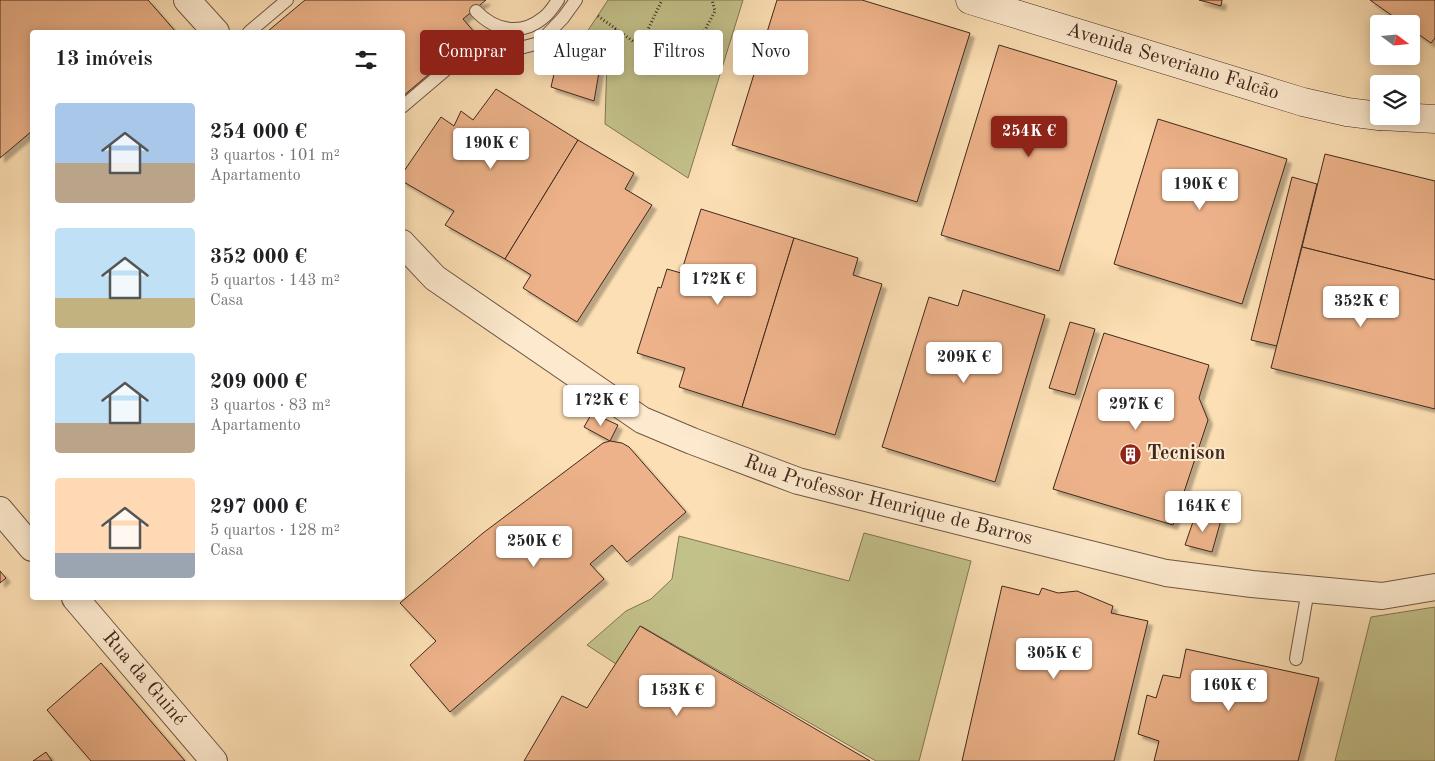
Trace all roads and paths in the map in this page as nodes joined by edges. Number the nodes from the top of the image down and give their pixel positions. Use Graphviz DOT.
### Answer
graph roads {
  1 [pos="188,0"];
  2 [pos="288,0"];
  3 [pos="558,0"];
  4 [pos="576,0"];
  5 [pos="662,0"];
  6 [pos="712,0"];
  7 [pos="970,0"];
  8 [pos="476,11"];
  9 [pos="598,16"];
  10 [pos="616,29"];
  11 [pos="214,30"];
  12 [pos="254,30"];
  13 [pos="648,30"];
  14 [pos="705,30"];
  15 [pos="634,42"];
  16 [pos="405,104"];
  17 [pos="1370,115"];
  18 [pos="1420,118"];
  19 [pos="1435,119"];
  20 [pos="405,246"];
  21 [pos="0,510"];
  22 [pos="30,546"];
  23 [pos="1435,587"];
  24 [pos="1308,590"];
  25 [pos="77,600"];
  26 [pos="1296,659"];
  27 [pos="214,761"];
  1 -- 11 [label="street"];
  2 -- 12 [label="lane"];
  3 -- 8 [label="lane"];
  4 -- 16 [label="lane"];
  5 -- 13 [label="path"];
  6 -- 14 [label="path"];
  7 -- 17 [label="street, Avenida Severiano Falcão"];
  9 -- 10 [label="path"];
  10 -- 15 [label="path"];
  18 -- 19 [label="street, Avenida Severiano Falcão"];
  20 -- 24 [label="street, Rua Professor Henrique de Barros"];
  21 -- 22 [label="street"];
  23 -- 24 [label="street, Rua Professor Henrique de Barros"];
  24 -- 26 [label="lane"];
  25 -- 27 [label="street, Rua da Guiné"];
}
